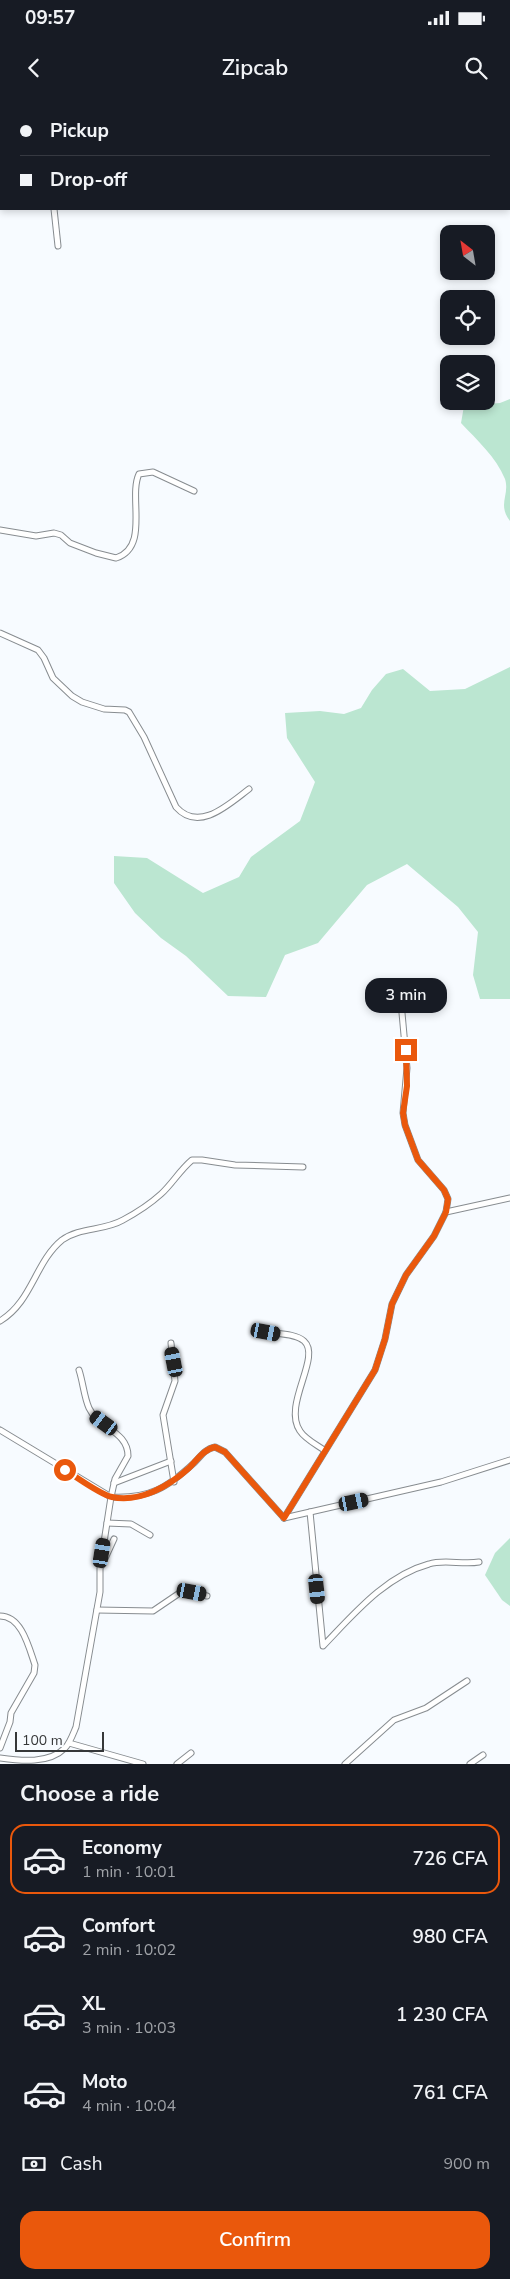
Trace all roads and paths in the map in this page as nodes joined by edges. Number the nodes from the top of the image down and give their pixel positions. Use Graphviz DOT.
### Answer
graph roads {
  1 [pos="54,210"];
  2 [pos="58,246"];
  3 [pos="194,491"];
  4 [pos="0,530"];
  5 [pos="0,633"];
  6 [pos="249,789"];
  7 [pos="402,1013"];
  8 [pos="303,1167"];
  9 [pos="510,1198"];
  10 [pos="446,1212"];
  11 [pos="0,1321"];
  12 [pos="266,1332"];
  13 [pos="170,1343"];
  14 [pos="79,1370"];
  15 [pos="0,1430"];
  16 [pos="324,1450"];
  17 [pos="510,1460"];
  18 [pos="171,1461"];
  19 [pos="174,1482"];
  20 [pos="114,1483"];
  21 [pos="111,1497"];
  22 [pos="310,1512"];
  23 [pos="284,1518"];
  24 [pos="107,1523"];
  25 [pos="150,1534"];
  26 [pos="114,1539"];
  27 [pos="479,1562"];
  28 [pos="100,1568"];
  29 [pos="207,1596"];
  30 [pos="97,1610"];
  31 [pos="0,1616"];
  32 [pos="467,1681"];
  33 [pos="69,1743"];
  34 [pos="0,1748"];
  35 [pos="192,1753"];
  36 [pos="483,1755"];
  37 [pos="0,1758"];
  38 [pos="133,1762"];
  39 [pos="143,1764"];
  40 [pos="177,1764"];
  41 [pos="345,1764"];
  42 [pos="470,1764"];
  1 -- 2 [label="street"];
  3 -- 4 [label="street"];
  5 -- 6 [label="street"];
  7 -- 10 [label="street"];
  8 -- 11 [label="street"];
  9 -- 10 [label="street"];
  10 -- 16 [label="street"];
  12 -- 16 [label="street"];
  13 -- 18 [label="street"];
  14 -- 20 [label="street"];
  15 -- 21 [label="street"];
  16 -- 23 [label="street"];
  17 -- 22 [label="street"];
  18 -- 19 [label="street"];
  18 -- 20 [label="street"];
  19 -- 21 [label="street"];
  19 -- 23 [label="street"];
  20 -- 21 [label="street"];
  21 -- 24 [label="street"];
  22 -- 23 [label="street"];
  22 -- 27 [label="street"];
  24 -- 25 [label="street"];
  24 -- 28 [label="street"];
  26 -- 28 [label="street"];
  28 -- 30 [label="street"];
  29 -- 30 [label="street"];
  30 -- 33 [label="street"];
  31 -- 34 [label="street"];
  32 -- 41 [label="street"];
  33 -- 37 [label="street"];
  33 -- 38 [label="street"];
  35 -- 40 [label="street"];
  36 -- 42 [label="street"];
  38 -- 39 [label="street"];
}
